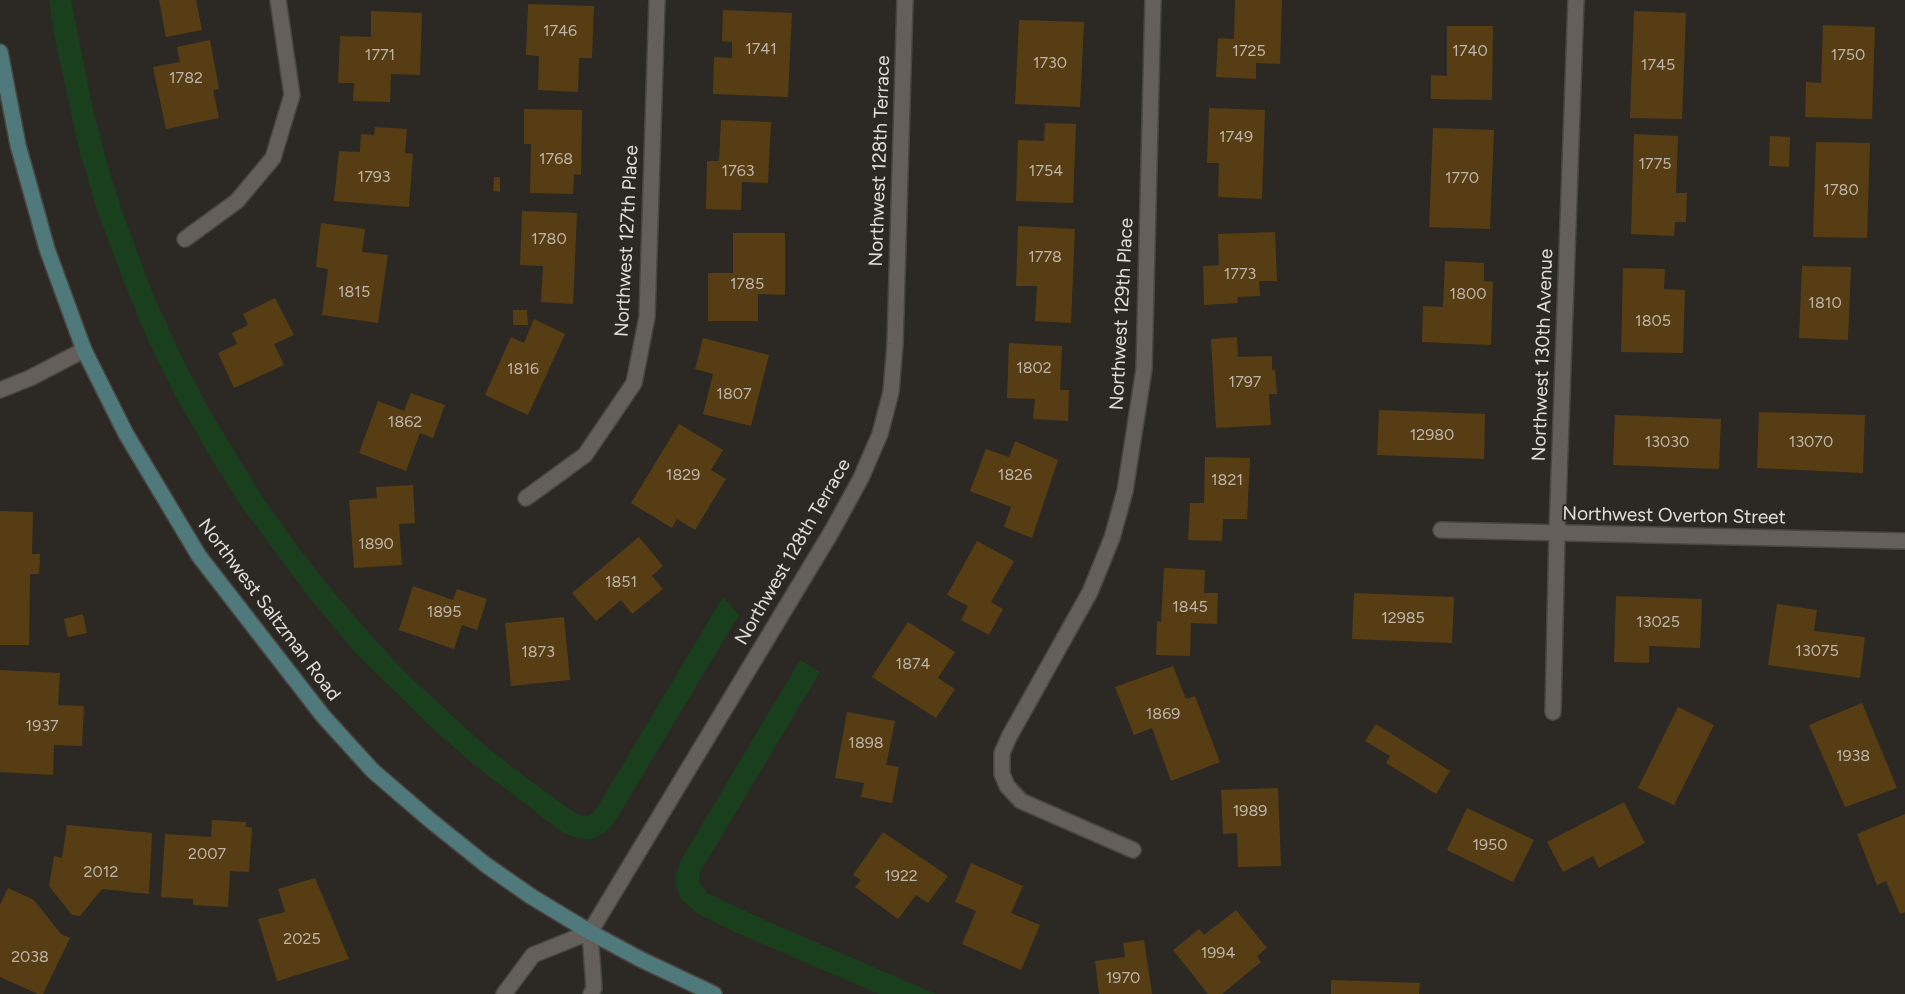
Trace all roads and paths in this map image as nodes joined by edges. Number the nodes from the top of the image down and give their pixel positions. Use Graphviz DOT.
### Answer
graph roads {
  1 [pos="278,0"];
  2 [pos="657,0"];
  3 [pos="905,0"];
  4 [pos="1153,0"];
  5 [pos="1576,0"];
  6 [pos="0,52"];
  7 [pos="185,239"];
  8 [pos="84,350"];
  9 [pos="0,390"];
  10 [pos="526,498"];
  11 [pos="1442,530"];
  12 [pos="1557,533"];
  13 [pos="1905,541"];
  14 [pos="1553,712"];
  15 [pos="1133,850"];
  16 [pos="590,932"];
  17 [pos="504,994"];
  18 [pos="591,994"];
  19 [pos="714,994"];
  1 -- 7 [label="street"];
  2 -- 10 [label="street, Northwest 127th Place"];
  3 -- 16 [label="street, Northwest 128th Terrace"];
  4 -- 15 [label="street, Northwest 129th Place"];
  5 -- 12 [label="street, Northwest 130th Avenue"];
  6 -- 8 [label="main road, Northwest Saltzman Road"];
  8 -- 9 [label="street"];
  8 -- 16 [label="main road, Northwest Saltzman Road"];
  11 -- 12 [label="street, Northwest Overton Street"];
  12 -- 13 [label="street, Northwest Overton Street"];
  12 -- 14 [label="street, Northwest 130th Avenue"];
  16 -- 17 [label="street"];
  16 -- 18 [label="street"];
  16 -- 19 [label="main road, Northwest Saltzman Road"];
}
